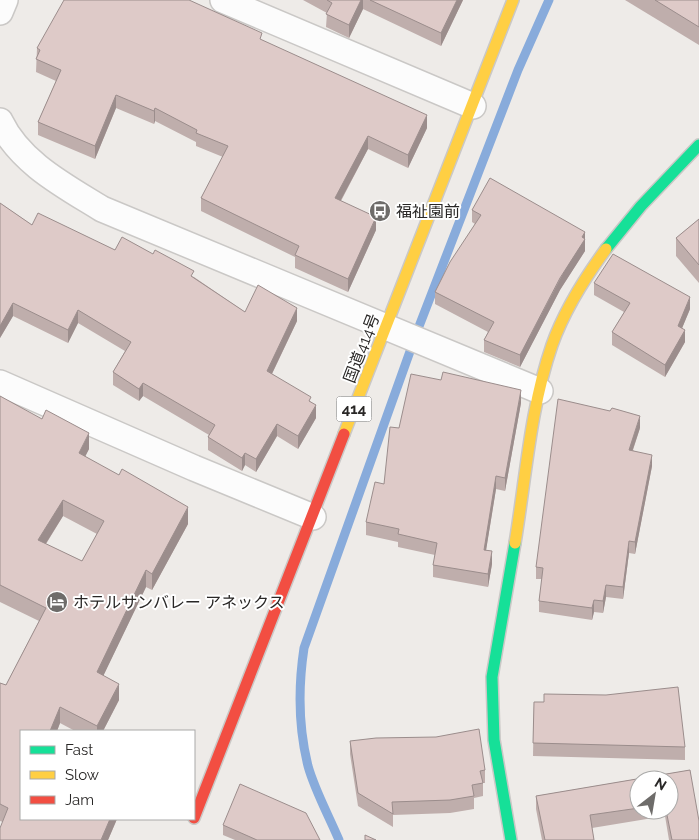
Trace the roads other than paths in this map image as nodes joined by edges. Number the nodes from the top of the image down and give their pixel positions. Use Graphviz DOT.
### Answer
graph roads {
  1 [pos="5,0"];
  2 [pos="223,0"];
  3 [pos="513,0"];
  4 [pos="0,12"];
  5 [pos="473,106"];
  6 [pos="0,121"];
  7 [pos="699,145"];
  8 [pos="391,330"];
  9 [pos="0,383"];
  10 [pos="540,391"];
  11 [pos="313,517"];
  12 [pos="195,816"];
  13 [pos="511,840"];
  1 -- 4 [label="street"];
  2 -- 5 [label="street"];
  3 -- 5 [label="main road, 国道414号 / 414"];
  5 -- 8 [label="main road, 国道414号 / 414"];
  6 -- 8 [label="street"];
  7 -- 10 [label="main road"];
  8 -- 10 [label="street"];
  8 -- 11 [label="main road, 国道414号 / 414"];
  9 -- 11 [label="street"];
  10 -- 13 [label="main road"];
  11 -- 12 [label="main road, 国道414号 / 414"];
}
